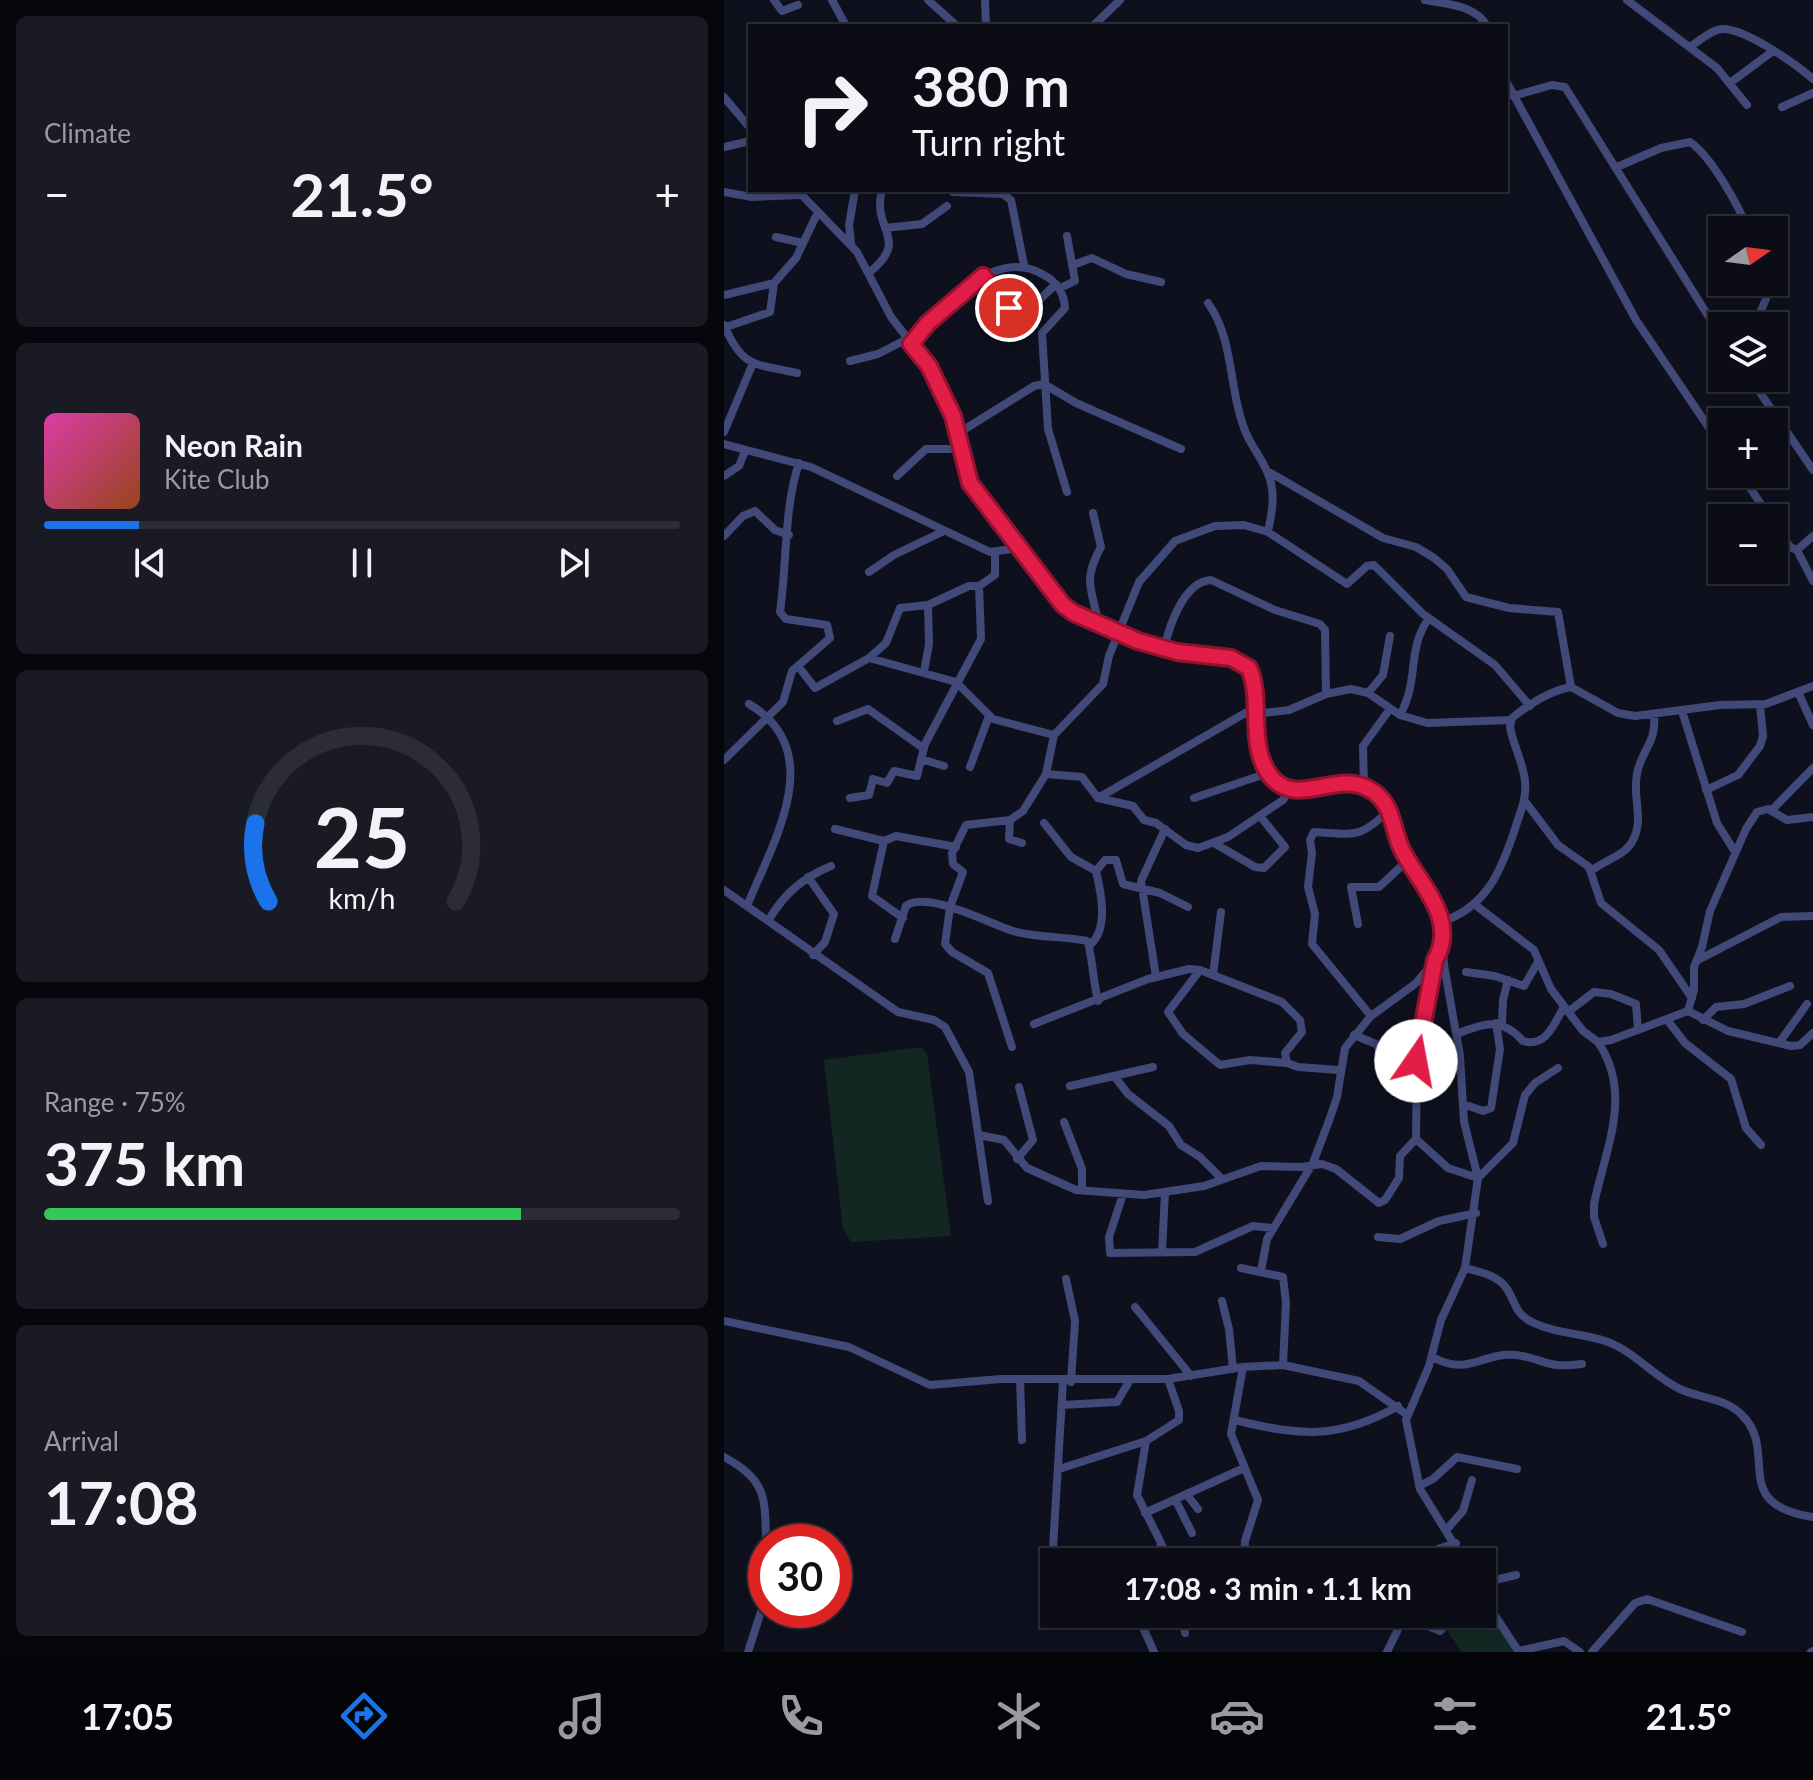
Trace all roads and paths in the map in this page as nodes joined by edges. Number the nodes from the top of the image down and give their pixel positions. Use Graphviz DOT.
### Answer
graph roads {
  1 [pos="774,0"];
  2 [pos="832,0"];
  3 [pos="928,0"];
  4 [pos="985,0"];
  5 [pos="1120,0"];
  6 [pos="1425,0"];
  7 [pos="1627,0"];
  8 [pos="798,5"];
  9 [pos="845,24"];
  10 [pos="955,24"];
  11 [pos="986,24"];
  12 [pos="1095,24"];
  13 [pos="1486,24"];
  14 [pos="1690,47"];
  15 [pos="1773,51"];
  16 [pos="1813,79"];
  17 [pos="1730,83"];
  18 [pos="1508,85"];
  19 [pos="1813,93"];
  20 [pos="1513,96"];
  21 [pos="724,97"];
  22 [pos="1747,105"];
  23 [pos="1782,107"];
  24 [pos="748,126"];
  25 [pos="748,141"];
  26 [pos="724,147"];
  27 [pos="1617,167"];
  28 [pos="724,192"];
  29 [pos="798,192"];
  30 [pos="855,192"];
  31 [pos="882,192"];
  32 [pos="953,192"];
  33 [pos="947,206"];
  34 [pos="818,212"];
  35 [pos="1742,216"];
  36 [pos="885,228"];
  37 [pos="1067,236"];
  38 [pos="776,237"];
  39 [pos="803,243"];
  40 [pos="851,243"];
  41 [pos="1024,265"];
  42 [pos="1073,265"];
  43 [pos="870,272"];
  44 [pos="983,276"];
  45 [pos="1161,282"];
  46 [pos="774,283"];
  47 [pos="1058,286"];
  48 [pos="724,295"];
  49 [pos="1208,303"];
  50 [pos="1708,315"];
  51 [pos="725,326"];
  52 [pos="909,342"];
  53 [pos="850,361"];
  54 [pos="753,363"];
  55 [pos="797,373"];
  56 [pos="1044,384"];
  57 [pos="1760,392"];
  58 [pos="1708,426"];
  59 [pos="724,432"];
  60 [pos="957,434"];
  61 [pos="724,444"];
  62 [pos="961,449"];
  63 [pos="1181,449"];
  64 [pos="745,451"];
  65 [pos="799,463"];
  66 [pos="1813,470"];
  67 [pos="1267,471"];
  68 [pos="724,476"];
  69 [pos="897,476"];
  70 [pos="1067,492"];
  71 [pos="1093,513"];
  72 [pos="944,531"];
  73 [pos="1268,532"];
  74 [pos="789,535"];
  75 [pos="724,536"];
  76 [pos="1813,536"];
  77 [pos="1788,544"];
  78 [pos="1019,548"];
  79 [pos="1797,550"];
  80 [pos="995,553"];
  81 [pos="869,572"];
  82 [pos="1813,581"];
  83 [pos="979,586"];
  84 [pos="928,605"];
  85 [pos="1429,618"];
  86 [pos="1099,625"];
  87 [pos="1119,634"];
  88 [pos="1390,636"];
  89 [pos="1164,649"];
  90 [pos="869,658"];
  91 [pos="798,666"];
  92 [pos="924,672"];
  93 [pos="956,682"];
  94 [pos="1813,686"];
  95 [pos="1571,687"];
  96 [pos="1798,692"];
  97 [pos="1368,693"];
  98 [pos="1326,694"];
  99 [pos="749,704"];
  100 [pos="1760,705"];
  101 [pos="1530,706"];
  102 [pos="1390,709"];
  103 [pos="1254,711"];
  104 [pos="1682,711"];
  105 [pos="1400,715"];
  106 [pos="1654,715"];
  107 [pos="767,716"];
  108 [pos="989,716"];
  109 [pos="1511,720"];
  110 [pos="837,721"];
  111 [pos="1813,725"];
  112 [pos="1054,735"];
  113 [pos="923,748"];
  114 [pos="921,759"];
  115 [pos="724,760"];
  116 [pos="944,766"];
  117 [pos="970,767"];
  118 [pos="1813,768"];
  119 [pos="1268,773"];
  120 [pos="1046,774"];
  121 [pos="1364,786"];
  122 [pos="1290,790"];
  123 [pos="1706,790"];
  124 [pos="850,798"];
  125 [pos="1098,798"];
  126 [pos="1194,798"];
  127 [pos="1524,800"];
  128 [pos="1389,810"];
  129 [pos="1771,811"];
  130 [pos="1260,816"];
  131 [pos="1813,817"];
  132 [pos="1010,820"];
  133 [pos="1044,823"];
  134 [pos="835,829"];
  135 [pos="1165,829"];
  136 [pos="884,841"];
  137 [pos="1022,843"];
  138 [pos="1214,843"];
  139 [pos="956,847"];
  140 [pos="1735,852"];
  141 [pos="1408,860"];
  142 [pos="831,866"];
  143 [pos="1096,871"];
  144 [pos="1591,871"];
  145 [pos="808,877"];
  146 [pos="1141,889"];
  147 [pos="724,890"];
  148 [pos="1474,904"];
  149 [pos="747,906"];
  150 [pos="950,907"];
  151 [pos="1188,907"];
  152 [pos="1221,912"];
  153 [pos="1813,916"];
  154 [pos="903,918"];
  155 [pos="768,921"];
  156 [pos="1441,922"];
  157 [pos="1358,924"];
  158 [pos="895,939"];
  159 [pos="1090,945"];
  160 [pos="1442,949"];
  161 [pos="813,955"];
  162 [pos="1435,960"];
  163 [pos="1697,960"];
  164 [pos="1539,961"];
  165 [pos="1200,970"];
  166 [pos="1466,972"];
  167 [pos="1213,975"];
  168 [pos="1156,977"];
  169 [pos="1508,980"];
  170 [pos="1790,986"];
  171 [pos="1692,998"];
  172 [pos="1098,1001"];
  173 [pos="1807,1004"];
  174 [pos="1566,1010"];
  175 [pos="1688,1011"];
  176 [pos="1371,1016"];
  177 [pos="1703,1020"];
  178 [pos="1668,1021"];
  179 [pos="1034,1024"];
  180 [pos="1499,1024"];
  181 [pos="1638,1030"];
  182 [pos="1813,1033"];
  183 [pos="1457,1034"];
  184 [pos="1354,1035"];
  185 [pos="1598,1042"];
  186 [pos="1779,1043"];
  187 [pos="1012,1047"];
  188 [pos="1416,1061"];
  189 [pos="1287,1063"];
  190 [pos="1153,1067"];
  191 [pos="1558,1068"];
  192 [pos="1339,1070"];
  193 [pos="1115,1077"];
  194 [pos="1070,1086"];
  195 [pos="1019,1087"];
  196 [pos="1463,1104"];
  197 [pos="1064,1122"];
  198 [pos="979,1135"];
  199 [pos="1416,1139"];
  200 [pos="1761,1145"];
  201 [pos="1017,1159"];
  202 [pos="1313,1163"];
  203 [pos="1478,1178"];
  204 [pos="1222,1179"];
  205 [pos="1082,1190"];
  206 [pos="1165,1192"];
  207 [pos="1123,1194"];
  208 [pos="988,1201"];
  209 [pos="1476,1213"];
  210 [pos="1273,1228"];
  211 [pos="1378,1237"];
  212 [pos="1603,1244"];
  213 [pos="1162,1252"];
  214 [pos="1241,1268"];
  215 [pos="1465,1268"];
  216 [pos="1261,1271"];
  217 [pos="1066,1279"];
  218 [pos="1222,1301"];
  219 [pos="1135,1307"];
  220 [pos="724,1321"];
  221 [pos="1432,1357"];
  222 [pos="1582,1364"];
  223 [pos="1283,1365"];
  224 [pos="1243,1367"];
  225 [pos="1233,1369"];
  226 [pos="1191,1376"];
  227 [pos="1020,1379"];
  228 [pos="1168,1379"];
  229 [pos="1130,1380"];
  230 [pos="1067,1382"];
  231 [pos="1062,1405"];
  232 [pos="1398,1406"];
  233 [pos="1406,1414"];
  234 [pos="1235,1420"];
  235 [pos="1022,1440"];
  236 [pos="1146,1441"];
  237 [pos="724,1457"];
  238 [pos="1244,1468"];
  239 [pos="1059,1469"];
  240 [pos="1517,1469"];
  241 [pos="1472,1480"];
  242 [pos="1419,1486"];
  243 [pos="1187,1495"];
  244 [pos="1176,1501"];
  245 [pos="1198,1509"];
  246 [pos="1145,1513"];
  247 [pos="1813,1517"];
  248 [pos="765,1524"];
  249 [pos="1447,1529"];
  250 [pos="1192,1533"];
  251 [pos="1161,1543"];
  252 [pos="1456,1543"];
  253 [pos="1053,1548"];
  254 [pos="1160,1548"];
  255 [pos="1164,1548"];
  256 [pos="1245,1548"];
  257 [pos="1441,1548"];
  258 [pos="1458,1548"];
  259 [pos="1516,1575"];
  260 [pos="1496,1580"];
  261 [pos="1496,1617"];
  262 [pos="756,1628"];
  263 [pos="1143,1628"];
  264 [pos="1184,1628"];
  265 [pos="1397,1628"];
  266 [pos="1742,1632"];
  267 [pos="1185,1633"];
  268 [pos="748,1652"];
  269 [pos="1154,1652"];
  270 [pos="1387,1652"];
  271 [pos="1519,1652"];
  272 [pos="1580,1652"];
  273 [pos="1592,1652"];
  1 -- 8 [label="street"];
  2 -- 9 [label="street"];
  3 -- 10 [label="street"];
  4 -- 11 [label="street"];
  5 -- 12 [label="street"];
  6 -- 13 [label="street"];
  7 -- 14 [label="street"];
  14 -- 15 [label="street"];
  14 -- 17 [label="street"];
  15 -- 16 [label="street"];
  15 -- 17 [label="street"];
  17 -- 22 [label="street"];
  18 -- 20 [label="street"];
  19 -- 23 [label="street"];
  20 -- 27 [label="street"];
  20 -- 58 [label="street"];
  21 -- 24 [label="street"];
  25 -- 26 [label="street"];
  27 -- 35 [label="street"];
  27 -- 50 [label="street"];
  28 -- 29 [label="street"];
  29 -- 34 [label="street"];
  30 -- 40 [label="street"];
  31 -- 36 [label="street"];
  32 -- 41 [label="street"];
  33 -- 36 [label="street"];
  34 -- 39 [label="street"];
  34 -- 40 [label="street"];
  36 -- 43 [label="street"];
  37 -- 42 [label="street"];
  38 -- 39 [label="street"];
  39 -- 46 [label="street"];
  40 -- 43 [label="street"];
  41 -- 44 [label="street"];
  41 -- 47 [label="street"];
  42 -- 45 [label="street"];
  42 -- 47 [label="street"];
  43 -- 52 [label="street"];
  44 -- 47 [label="street"];
  44 -- 52 [label="street"];
  46 -- 48 [label="street"];
  46 -- 51 [label="street"];
  47 -- 56 [label="street"];
  49 -- 67 [label="street"];
  51 -- 54 [label="street"];
  52 -- 53 [label="street"];
  52 -- 60 [label="street"];
  54 -- 55 [label="street"];
  54 -- 59 [label="street"];
  56 -- 60 [label="street"];
  56 -- 63 [label="street"];
  56 -- 70 [label="street"];
  57 -- 66 [label="street"];
  60 -- 62 [label="street"];
  61 -- 64 [label="street"];
  62 -- 69 [label="street"];
  62 -- 78 [label="street"];
  64 -- 65 [label="street"];
  64 -- 68 [label="street"];
  65 -- 72 [label="street"];
  65 -- 74 [label="street"];
  67 -- 73 [label="street"];
  67 -- 95 [label="street"];
  71 -- 86 [label="street"];
  72 -- 80 [label="street"];
  72 -- 81 [label="street"];
  73 -- 85 [label="street"];
  73 -- 87 [label="street"];
  74 -- 75 [label="street"];
  74 -- 91 [label="street"];
  76 -- 79 [label="street"];
  77 -- 79 [label="street"];
  78 -- 80 [label="street"];
  78 -- 86 [label="street"];
  79 -- 82 [label="street"];
  80 -- 83 [label="street"];
  83 -- 84 [label="street"];
  83 -- 93 [label="street"];
  84 -- 90 [label="street"];
  84 -- 92 [label="street"];
  85 -- 101 [label="street"];
  85 -- 105 [label="street"];
  86 -- 87 [label="street"];
  87 -- 89 [label="street"];
  87 -- 112 [label="street"];
  88 -- 97 [label="street"];
  89 -- 98 [label="street"];
  89 -- 103 [label="street"];
  90 -- 91 [label="street"];
  90 -- 92 [label="street"];
  91 -- 107 [label="street"];
  92 -- 93 [label="street"];
  93 -- 108 [label="street"];
  93 -- 113 [label="street"];
  94 -- 96 [label="street"];
  95 -- 101 [label="street"];
  95 -- 106 [label="street"];
  96 -- 100 [label="street"];
  96 -- 111 [label="street"];
  97 -- 98 [label="street"];
  97 -- 102 [label="street"];
  98 -- 103 [label="street"];
  99 -- 107 [label="street"];
  100 -- 104 [label="street"];
  100 -- 123 [label="street"];
  101 -- 109 [label="street"];
  102 -- 105 [label="street"];
  102 -- 121 [label="street"];
  103 -- 119 [label="street"];
  103 -- 125 [label="street"];
  104 -- 106 [label="street"];
  104 -- 123 [label="street"];
  105 -- 109 [label="street"];
  106 -- 144 [label="street"];
  107 -- 115 [label="street"];
  107 -- 149 [label="street"];
  108 -- 112 [label="street"];
  108 -- 117 [label="street"];
  109 -- 127 [label="street"];
  110 -- 113 [label="street"];
  112 -- 120 [label="street"];
  113 -- 114 [label="street"];
  114 -- 116 [label="street"];
  114 -- 124 [label="street"];
  118 -- 129 [label="street"];
  119 -- 122 [label="street"];
  119 -- 126 [label="street"];
  120 -- 125 [label="street"];
  120 -- 132 [label="street"];
  121 -- 122 [label="street"];
  121 -- 128 [label="street"];
  122 -- 130 [label="street"];
  123 -- 140 [label="street"];
  125 -- 135 [label="street"];
  127 -- 144 [label="street"];
  127 -- 148 [label="street"];
  128 -- 141 [label="street"];
  128 -- 176 [label="street"];
  129 -- 131 [label="street"];
  129 -- 140 [label="street"];
  130 -- 138 [label="street"];
  130 -- 138 [label="street"];
  132 -- 137 [label="street"];
  132 -- 139 [label="street"];
  133 -- 143 [label="street"];
  134 -- 136 [label="street"];
  135 -- 138 [label="street"];
  135 -- 146 [label="street"];
  136 -- 139 [label="street"];
  136 -- 154 [label="street"];
  139 -- 150 [label="street"];
  140 -- 163 [label="street"];
  141 -- 156 [label="street"];
  141 -- 157 [label="street"];
  142 -- 145 [label="street"];
  143 -- 146 [label="street"];
  143 -- 159 [label="street"];
  144 -- 171 [label="street"];
  145 -- 155 [label="street"];
  145 -- 161 [label="street"];
  146 -- 151 [label="street"];
  146 -- 168 [label="street"];
  147 -- 149 [label="street"];
  148 -- 156 [label="street"];
  148 -- 164 [label="street"];
  149 -- 155 [label="street"];
  150 -- 154 [label="street"];
  150 -- 159 [label="street"];
  150 -- 187 [label="street"];
  152 -- 167 [label="street"];
  153 -- 163 [label="street"];
  154 -- 158 [label="street"];
  155 -- 161 [label="street"];
  156 -- 160 [label="street"];
  159 -- 172 [label="street"];
  160 -- 162 [label="street"];
  160 -- 183 [label="street"];
  161 -- 198 [label="street"];
  162 -- 176 [label="street"];
  162 -- 188 [label="street"];
  163 -- 171 [label="street"];
  164 -- 169 [label="street"];
  164 -- 174 [label="street"];
  165 -- 167 [label="street"];
  165 -- 168 [label="street"];
  165 -- 189 [label="street"];
  166 -- 169 [label="street"];
  167 -- 189 [label="street"];
  168 -- 172 [label="street"];
  169 -- 180 [label="street"];
  170 -- 177 [label="street"];
  171 -- 175 [label="street"];
  172 -- 179 [label="street"];
  173 -- 186 [label="street"];
  174 -- 180 [label="street"];
  174 -- 181 [label="street"];
  174 -- 185 [label="street"];
  175 -- 177 [label="street"];
  175 -- 178 [label="street"];
  176 -- 184 [label="street"];
  177 -- 186 [label="street"];
  178 -- 181 [label="street"];
  178 -- 200 [label="street"];
  180 -- 183 [label="street"];
  180 -- 196 [label="street"];
  181 -- 185 [label="street"];
  182 -- 186 [label="street"];
  183 -- 196 [label="street"];
  184 -- 188 [label="street"];
  184 -- 192 [label="street"];
  185 -- 212 [label="street"];
  188 -- 199 [label="street"];
  189 -- 192 [label="street"];
  190 -- 193 [label="street"];
  191 -- 203 [label="street"];
  192 -- 202 [label="street"];
  193 -- 194 [label="street"];
  193 -- 204 [label="street"];
  195 -- 201 [label="street"];
  196 -- 203 [label="street"];
  197 -- 205 [label="street"];
  198 -- 201 [label="street"];
  198 -- 208 [label="street"];
  199 -- 202 [label="street"];
  199 -- 203 [label="street"];
  201 -- 205 [label="street"];
  202 -- 204 [label="street"];
  202 -- 210 [label="street"];
  203 -- 209 [label="street"];
  204 -- 206 [label="street"];
  205 -- 207 [label="street"];
  206 -- 207 [label="street"];
  206 -- 213 [label="street"];
  207 -- 213 [label="street"];
  209 -- 211 [label="street"];
  209 -- 215 [label="street"];
  210 -- 213 [label="street"];
  210 -- 216 [label="street"];
  214 -- 216 [label="street"];
  215 -- 221 [label="street"];
  215 -- 247 [label="street"];
  216 -- 223 [label="street"];
  217 -- 230 [label="street"];
  218 -- 225 [label="street"];
  219 -- 226 [label="street"];
  220 -- 227 [label="street"];
  221 -- 222 [label="street"];
  221 -- 233 [label="street"];
  223 -- 224 [label="street"];
  223 -- 232 [label="street"];
  224 -- 225 [label="street"];
  224 -- 234 [label="street"];
  225 -- 226 [label="street"];
  226 -- 228 [label="street"];
  227 -- 230 [label="street"];
  227 -- 235 [label="street"];
  228 -- 229 [label="street"];
  228 -- 236 [label="street"];
  229 -- 230 [label="street"];
  229 -- 231 [label="street"];
  230 -- 231 [label="street"];
  231 -- 239 [label="street"];
  232 -- 233 [label="street"];
  232 -- 234 [label="street"];
  233 -- 242 [label="street"];
  234 -- 238 [label="street"];
  236 -- 239 [label="street"];
  236 -- 246 [label="street"];
  237 -- 248 [label="street"];
  238 -- 243 [label="street"];
  238 -- 256 [label="street"];
  239 -- 253 [label="street"];
  240 -- 242 [label="street"];
  241 -- 249 [label="street"];
  242 -- 249 [label="street"];
  243 -- 244 [label="street"];
  243 -- 245 [label="street"];
  244 -- 246 [label="street"];
  244 -- 250 [label="street"];
  246 -- 251 [label="street"];
  249 -- 252 [label="street"];
  251 -- 254 [label="street"];
  251 -- 255 [label="street"];
  252 -- 257 [label="street"];
  252 -- 258 [label="street"];
  259 -- 260 [label="street"];
  261 -- 271 [label="street"];
  262 -- 268 [label="street"];
  263 -- 269 [label="street"];
  264 -- 267 [label="street"];
  265 -- 270 [label="street"];
  266 -- 273 [label="street"];
  271 -- 272 [label="street"];
}
